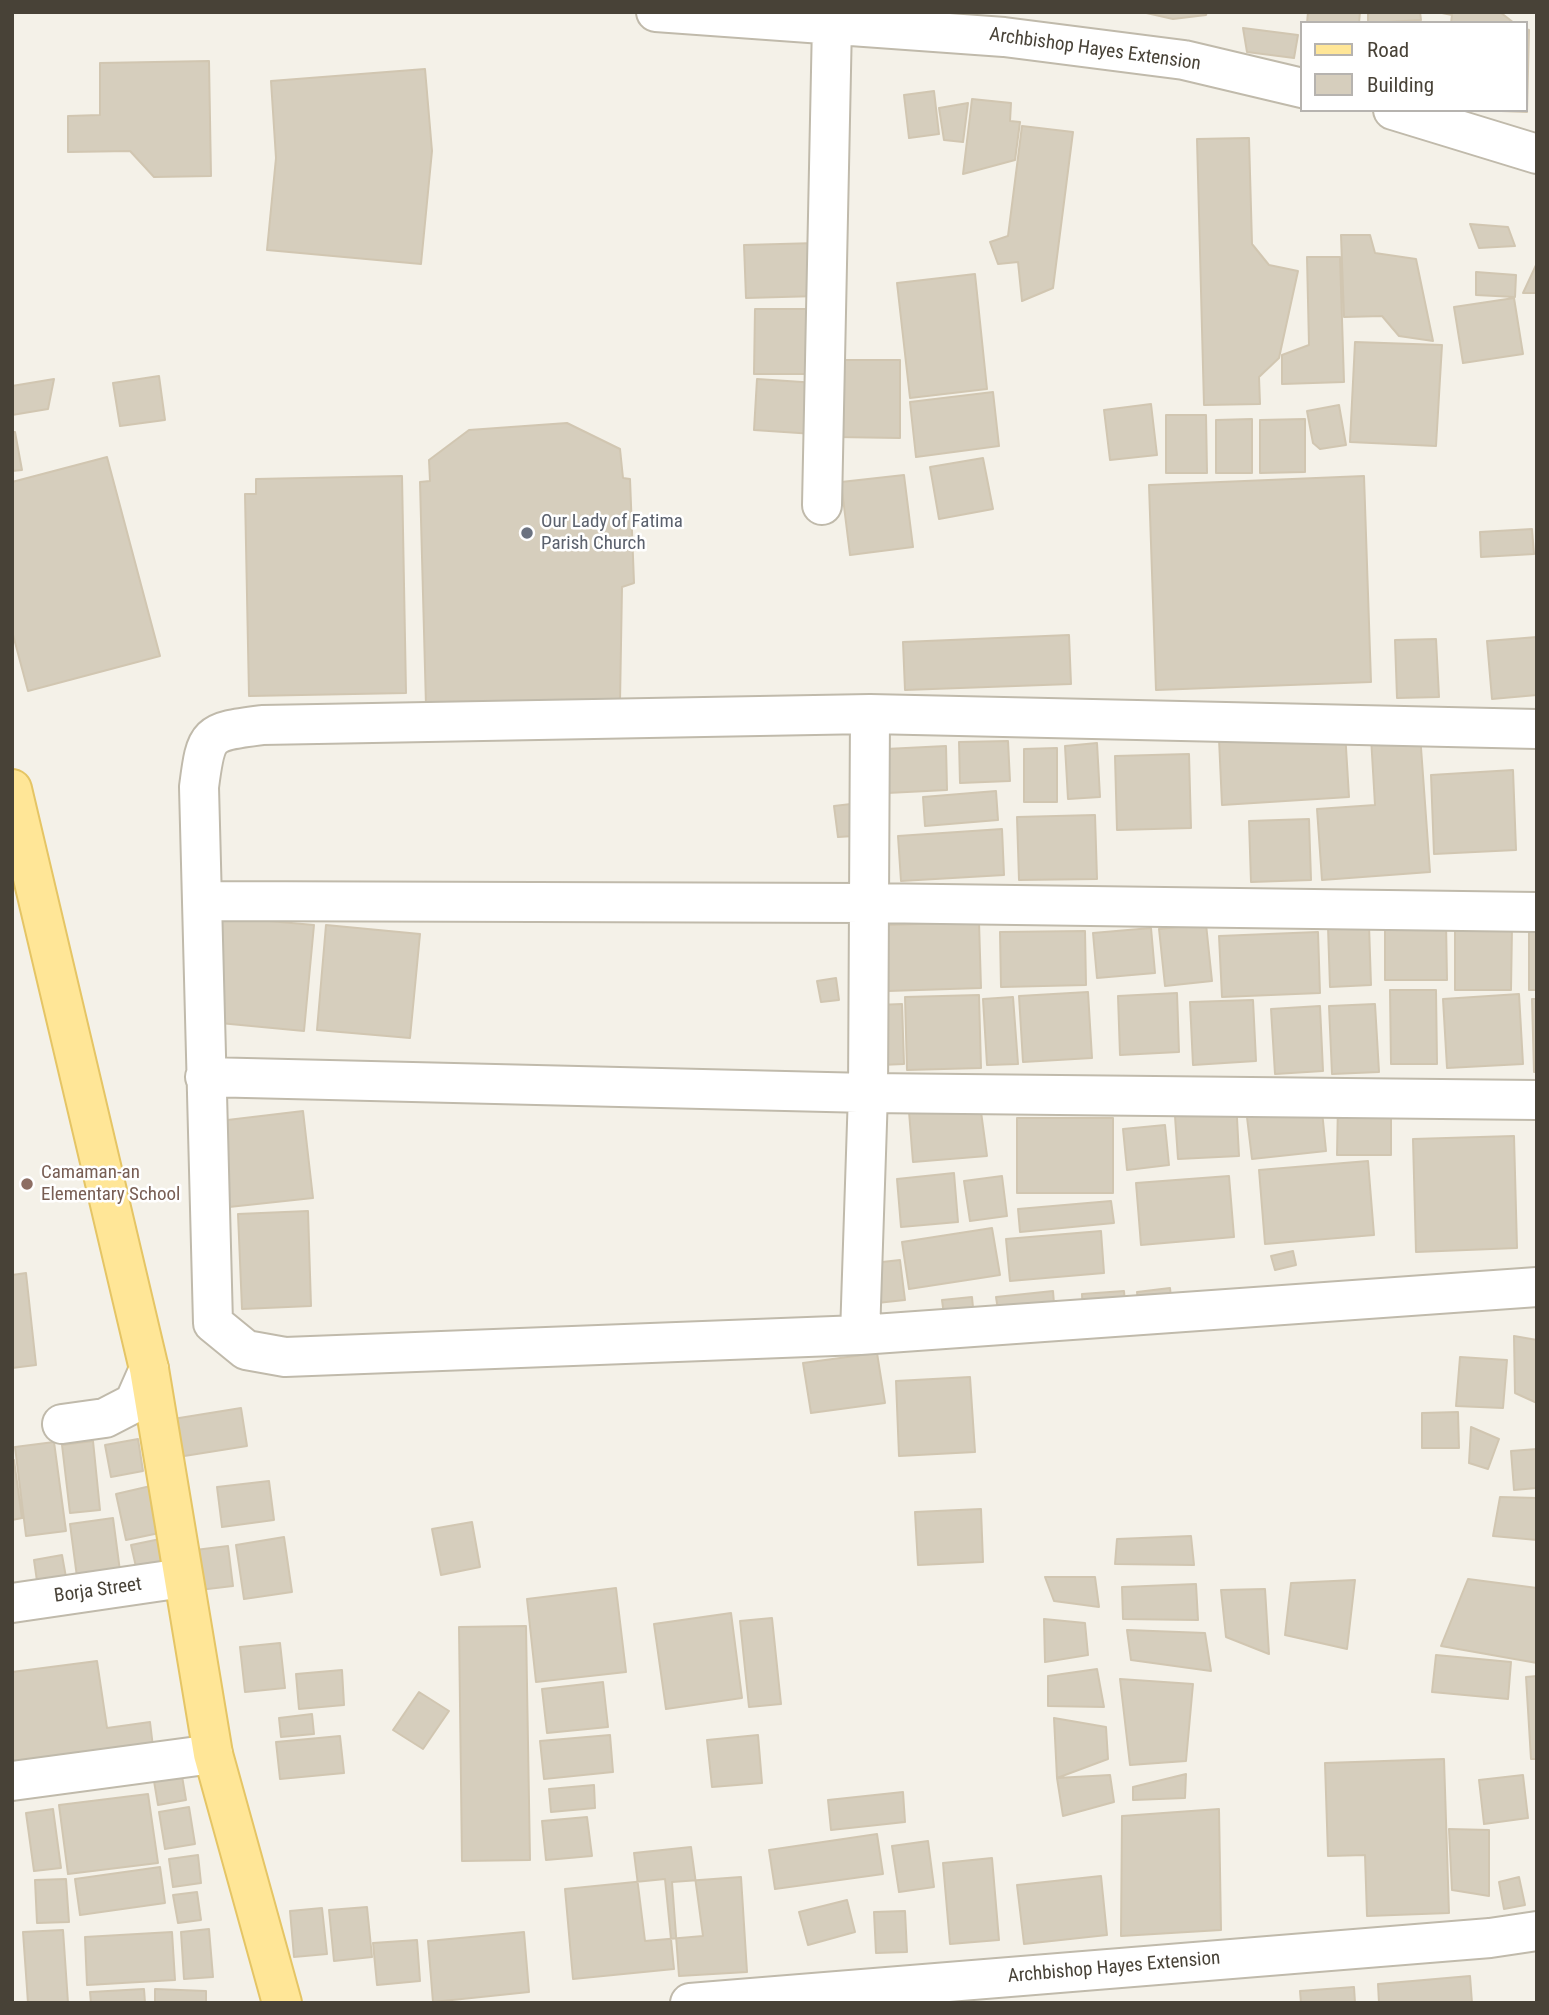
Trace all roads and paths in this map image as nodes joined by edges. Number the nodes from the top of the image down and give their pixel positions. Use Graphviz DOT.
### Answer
graph roads {
  1 [pos="656,12"];
  2 [pos="886,19"];
  3 [pos="832,23"];
  4 [pos="1300,88"];
  5 [pos="1400,112"];
  6 [pos="1537,154"];
  7 [pos="822,505"];
  8 [pos="870,714"];
  9 [pos="1537,729"];
  10 [pos="12,789"];
  11 [pos="202,901"];
  12 [pos="867,904"];
  13 [pos="1537,912"];
  14 [pos="205,1077"];
  15 [pos="868,1093"];
  16 [pos="1537,1100"];
  17 [pos="1537,1287"];
  18 [pos="860,1335"];
  19 [pos="149,1369"];
  20 [pos="62,1424"];
  21 [pos="183,1578"];
  22 [pos="12,1603"];
  23 [pos="213,1754"];
  24 [pos="12,1781"];
  25 [pos="1537,1931"];
  26 [pos="282,2003"];
  27 [pos="690,2003"];
  1 -- 3 [label="street, Archbishop Hayes Extension"];
  2 -- 3 [label="street, Archbishop Hayes Extension"];
  2 -- 4 [label="street, Archbishop Hayes Extension"];
  3 -- 7 [label="street"];
  5 -- 6 [label="street"];
  8 -- 9 [label="street"];
  8 -- 11 [label="street"];
  8 -- 12 [label="street"];
  10 -- 19 [label="main road"];
  11 -- 12 [label="street"];
  11 -- 14 [label="street"];
  12 -- 13 [label="street"];
  12 -- 15 [label="street"];
  14 -- 15 [label="street"];
  14 -- 18 [label="street"];
  15 -- 16 [label="street"];
  15 -- 18 [label="street"];
  17 -- 18 [label="street"];
  19 -- 20 [label="street"];
  19 -- 21 [label="main road"];
  21 -- 22 [label="street, Borja Street"];
  21 -- 23 [label="main road"];
  23 -- 24 [label="street"];
  23 -- 26 [label="main road"];
  25 -- 27 [label="street, Archbishop Hayes Extension"];
}
